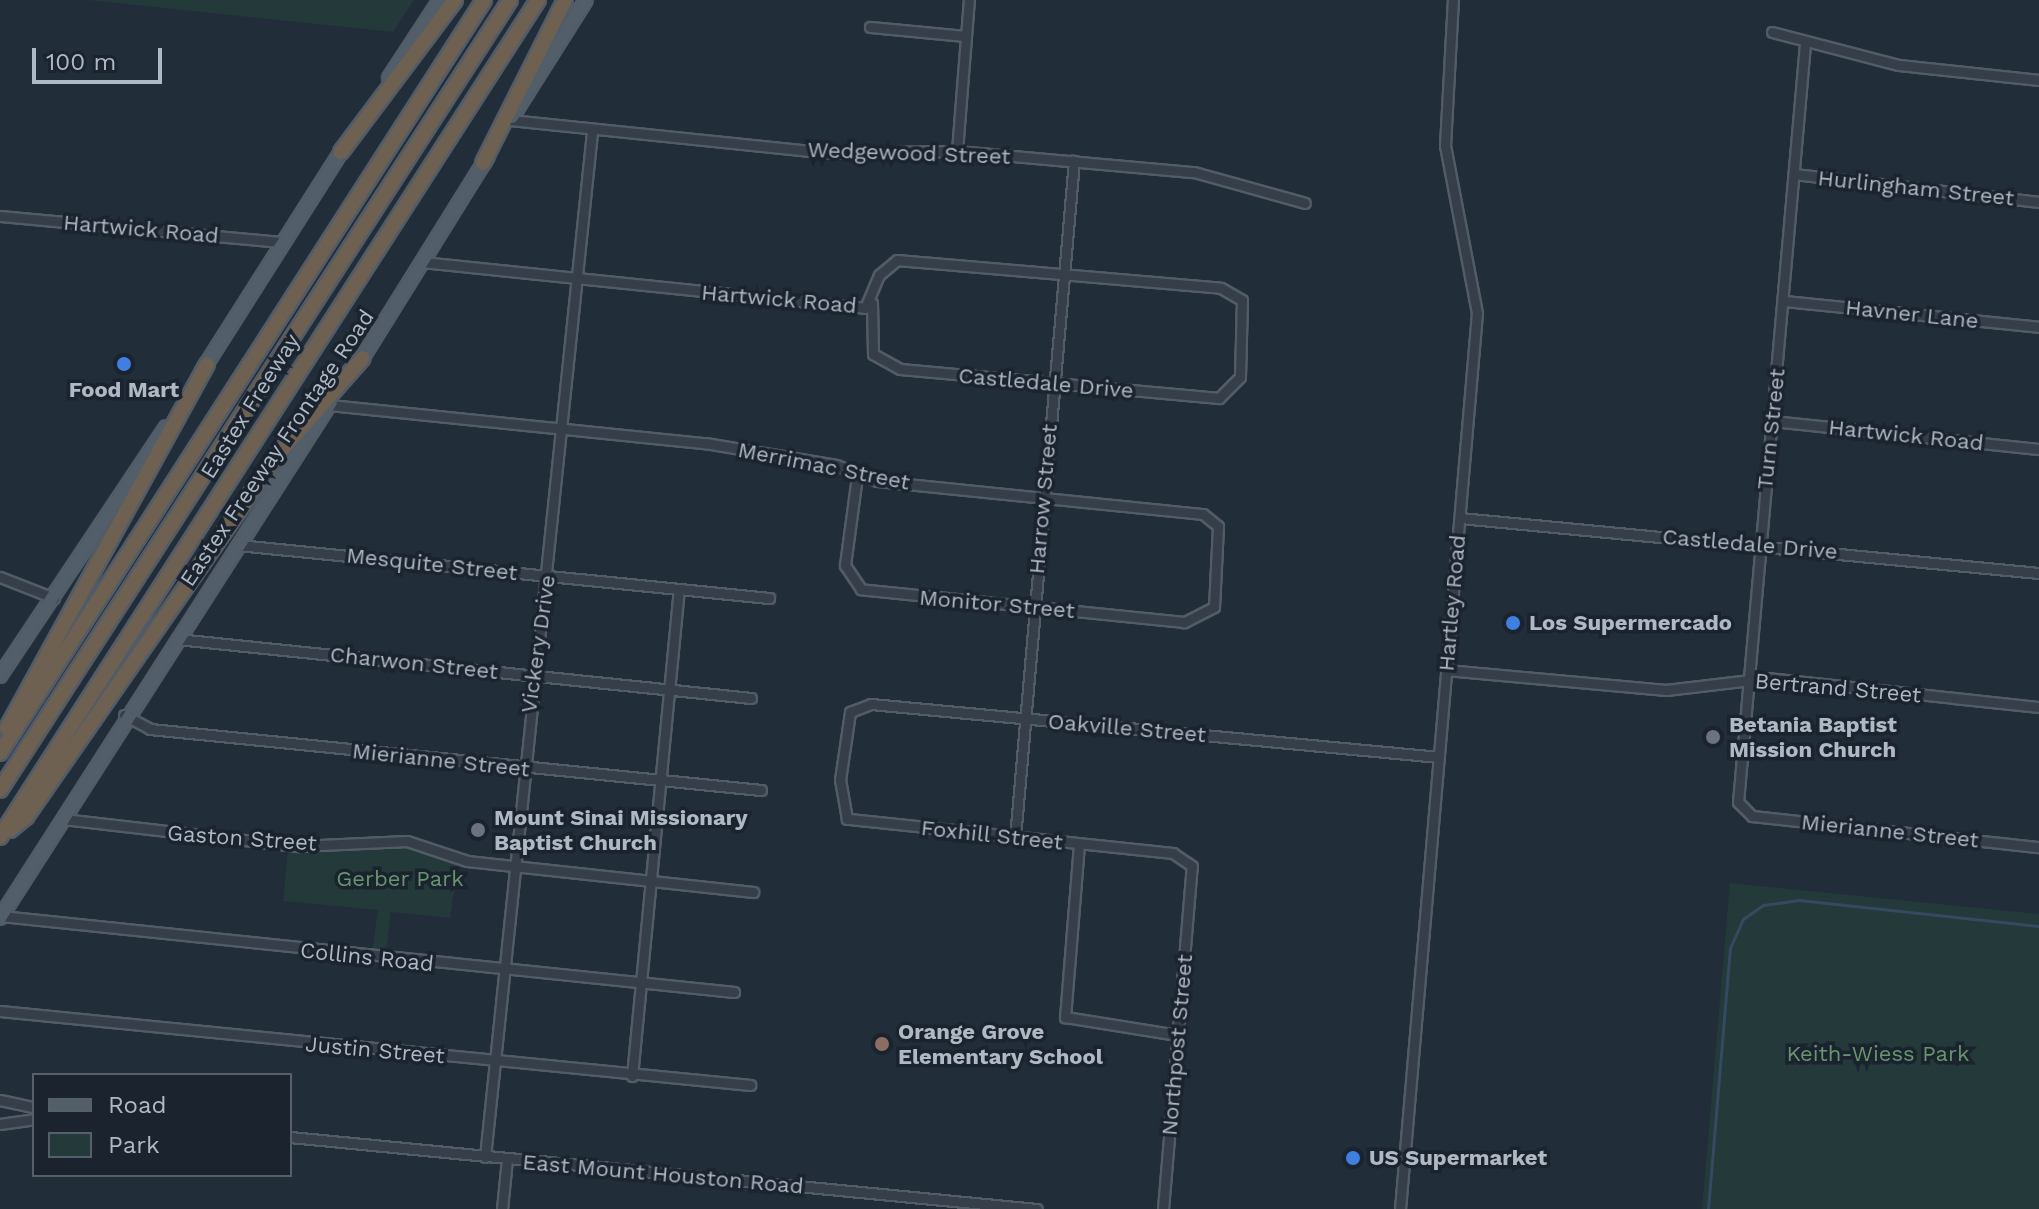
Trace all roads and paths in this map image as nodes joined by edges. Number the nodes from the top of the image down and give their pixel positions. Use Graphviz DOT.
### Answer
graph roads {
  1 [pos="440,0"];
  2 [pos="455,0"];
  3 [pos="484,0"];
  4 [pos="510,0"];
  5 [pos="538,0"];
  6 [pos="565,0"];
  7 [pos="586,0"];
  8 [pos="969,0"];
  9 [pos="1453,0"];
  10 [pos="870,27"];
  11 [pos="1772,32"];
  12 [pos="966,36"];
  13 [pos="1805,44"];
  14 [pos="2039,80"];
  15 [pos="510,120"];
  16 [pos="592,132"];
  17 [pos="957,151"];
  18 [pos="341,152"];
  19 [pos="1074,161"];
  20 [pos="483,163"];
  21 [pos="1794,174"];
  22 [pos="2039,202"];
  23 [pos="1305,203"];
  24 [pos="0,216"];
  25 [pos="282,242"];
  26 [pos="422,262"];
  27 [pos="1064,273"];
  28 [pos="578,280"];
  29 [pos="1784,301"];
  30 [pos="872,303"];
  31 [pos="2039,327"];
  32 [pos="1243,351"];
  33 [pos="363,358"];
  34 [pos="207,364"];
  35 [pos="1054,384"];
  36 [pos="329,405"];
  37 [pos="1772,421"];
  38 [pos="563,429"];
  39 [pos="2039,449"];
  40 [pos="857,476"];
  41 [pos="1044,497"];
  42 [pos="1460,518"];
  43 [pos="1757,544"];
  44 [pos="238,545"];
  45 [pos="2039,573"];
  46 [pos="1219,574"];
  47 [pos="549,576"];
  48 [pos="0,577"];
  49 [pos="679,589"];
  50 [pos="54,598"];
  51 [pos="769,598"];
  52 [pos="1034,606"];
  53 [pos="173,639"];
  54 [pos="1446,670"];
  55 [pos="532,675"];
  56 [pos="0,676"];
  57 [pos="1746,679"];
  58 [pos="669,689"];
  59 [pos="751,698"];
  60 [pos="2039,707"];
  61 [pos="124,715"];
  62 [pos="1023,718"];
  63 [pos="843,744"];
  64 [pos="0,750"];
  65 [pos="1439,757"];
  66 [pos="521,767"];
  67 [pos="661,781"];
  68 [pos="0,790"];
  69 [pos="761,790"];
  70 [pos="1743,812"];
  71 [pos="63,819"];
  72 [pos="0,837"];
  73 [pos="1015,838"];
  74 [pos="1079,844"];
  75 [pos="2039,847"];
  76 [pos="512,866"];
  77 [pos="651,881"];
  78 [pos="1192,881"];
  79 [pos="753,892"];
  80 [pos="1,917"];
  81 [pos="502,970"];
  82 [pos="641,984"];
  83 [pos="734,992"];
  84 [pos="0,1011"];
  85 [pos="1178,1035"];
  86 [pos="494,1062"];
  87 [pos="632,1076"];
  88 [pos="750,1085"];
  89 [pos="0,1100"];
  90 [pos="32,1107"];
  91 [pos="32,1119"];
  92 [pos="0,1124"];
  93 [pos="292,1137"];
  94 [pos="485,1157"];
  95 [pos="507,1159"];
  96 [pos="979,1206"];
  97 [pos="502,1209"];
  98 [pos="1037,1209"];
  99 [pos="1163,1209"];
  100 [pos="1400,1209"];
  1 -- 18 [label="main road"];
  2 -- 18 [label="highway"];
  3 -- 64 [label="highway, Eastex Freeway"];
  4 -- 68 [label="highway"];
  5 -- 72 [label="highway, Eastex Freeway"];
  6 -- 20 [label="highway"];
  7 -- 15 [label="main road, Eastex Freeway Frontage Road"];
  8 -- 12 [label="street"];
  9 -- 42 [label="street, Hartley Road"];
  10 -- 12 [label="street"];
  11 -- 13 [label="street"];
  12 -- 17 [label="street"];
  13 -- 14 [label="street"];
  13 -- 21 [label="street, Turn Street"];
  15 -- 16 [label="street, Wedgewood Street"];
  15 -- 20 [label="main road, Eastex Freeway Frontage Road"];
  16 -- 17 [label="street, Wedgewood Street"];
  16 -- 28 [label="street, Vickery Drive"];
  17 -- 19 [label="street, Wedgewood Street"];
  18 -- 25 [label="main road"];
  19 -- 23 [label="street, Wedgewood Street"];
  19 -- 27 [label="street, Harrow Street"];
  20 -- 26 [label="main road, Eastex Freeway Frontage Road"];
  21 -- 22 [label="street, Hurlingham Street"];
  21 -- 29 [label="street, Turn Street"];
  24 -- 25 [label="street, Hartwick Road"];
  25 -- 34 [label="main road"];
  26 -- 28 [label="street, Hartwick Road"];
  26 -- 33 [label="main road, Eastex Freeway Frontage Road"];
  27 -- 30 [label="street, Hartwick Road"];
  27 -- 32 [label="street, Hartwick Road"];
  27 -- 35 [label="street, Harrow Street"];
  28 -- 30 [label="street, Hartwick Road"];
  28 -- 38 [label="street, Vickery Drive"];
  29 -- 31 [label="street, Havner Lane"];
  29 -- 37 [label="street, Turn Street"];
  30 -- 35 [label="street, Castledale Drive"];
  32 -- 35 [label="street, Castledale Drive"];
  33 -- 36 [label="main road, Eastex Freeway Frontage Road"];
  33 -- 72 [label="highway"];
  34 -- 50 [label="main road"];
  34 -- 64 [label="highway"];
  35 -- 41 [label="street, Harrow Street"];
  36 -- 38 [label="street, Merrimac Street"];
  36 -- 44 [label="main road, Eastex Freeway Frontage Road"];
  37 -- 39 [label="street, Hartwick Road"];
  37 -- 43 [label="street, Turn Street"];
  38 -- 40 [label="street, Merrimac Street"];
  38 -- 47 [label="street, Vickery Drive"];
  40 -- 41 [label="street, Merrimac Street"];
  40 -- 52 [label="street, Monitor Street"];
  41 -- 46 [label="street, Merrimac Street"];
  41 -- 52 [label="street, Harrow Street"];
  42 -- 43 [label="street, Castledale Drive"];
  42 -- 54 [label="street, Hartley Road"];
  43 -- 45 [label="street, Castledale Drive"];
  43 -- 57 [label="street, Turn Street"];
  44 -- 47 [label="street, Mesquite Street"];
  44 -- 53 [label="main road, Eastex Freeway Frontage Road"];
  46 -- 52 [label="street, Monitor Street"];
  47 -- 49 [label="street, Mesquite Street"];
  47 -- 55 [label="street, Vickery Drive"];
  48 -- 50 [label="street"];
  49 -- 51 [label="street, Mesquite Street"];
  49 -- 58 [label="street"];
  50 -- 56 [label="main road"];
  52 -- 62 [label="street, Harrow Street"];
  53 -- 55 [label="street, Charwon Street"];
  53 -- 61 [label="main road, Eastex Freeway Frontage Road"];
  54 -- 57 [label="street, Bertrand Street"];
  54 -- 65 [label="street, Hartley Road"];
  55 -- 58 [label="street, Charwon Street"];
  55 -- 66 [label="street, Vickery Drive"];
  57 -- 60 [label="street, Bertrand Street"];
  57 -- 70 [label="street, Turn Street"];
  58 -- 59 [label="street, Charwon Street"];
  58 -- 67 [label="street"];
  61 -- 66 [label="street, Mierianne Street"];
  61 -- 71 [label="main road, Eastex Freeway Frontage Road"];
  62 -- 63 [label="street, Oakville Street"];
  62 -- 65 [label="street, Oakville Street"];
  62 -- 73 [label="street, Harrow Street"];
  63 -- 73 [label="street, Foxhill Street"];
  65 -- 100 [label="street, Hartley Road"];
  66 -- 67 [label="street, Mierianne Street"];
  66 -- 76 [label="street, Vickery Drive"];
  67 -- 69 [label="street, Mierianne Street"];
  67 -- 77 [label="street"];
  70 -- 75 [label="street, Mierianne Street"];
  71 -- 76 [label="street, Gaston Street"];
  71 -- 80 [label="main road, Eastex Freeway Frontage Road"];
  73 -- 74 [label="street, Foxhill Street"];
  74 -- 78 [label="street, Foxhill Street"];
  74 -- 85 [label="street"];
  76 -- 77 [label="street, Gaston Street"];
  76 -- 81 [label="street, Vickery Drive"];
  77 -- 79 [label="street, Gaston Street"];
  77 -- 82 [label="street"];
  78 -- 85 [label="street, Northpost Street"];
  80 -- 81 [label="street, Collins Road"];
  81 -- 82 [label="street, Collins Road"];
  81 -- 86 [label="street, Vickery Drive"];
  82 -- 83 [label="street, Collins Road"];
  82 -- 87 [label="street"];
  84 -- 86 [label="street, Justin Street"];
  85 -- 99 [label="street, Northpost Street"];
  86 -- 87 [label="street, Justin Street"];
  86 -- 94 [label="street, Vickery Drive"];
  87 -- 88 [label="street, Justin Street"];
  89 -- 90 [label="street"];
  91 -- 92 [label="street"];
  93 -- 94 [label="street, East Mount Houston Road"];
  94 -- 95 [label="street, East Mount Houston Road"];
  95 -- 96 [label="street, East Mount Houston Road"];
  95 -- 97 [label="street"];
  96 -- 98 [label="street, East Mount Houston Road"];
}
